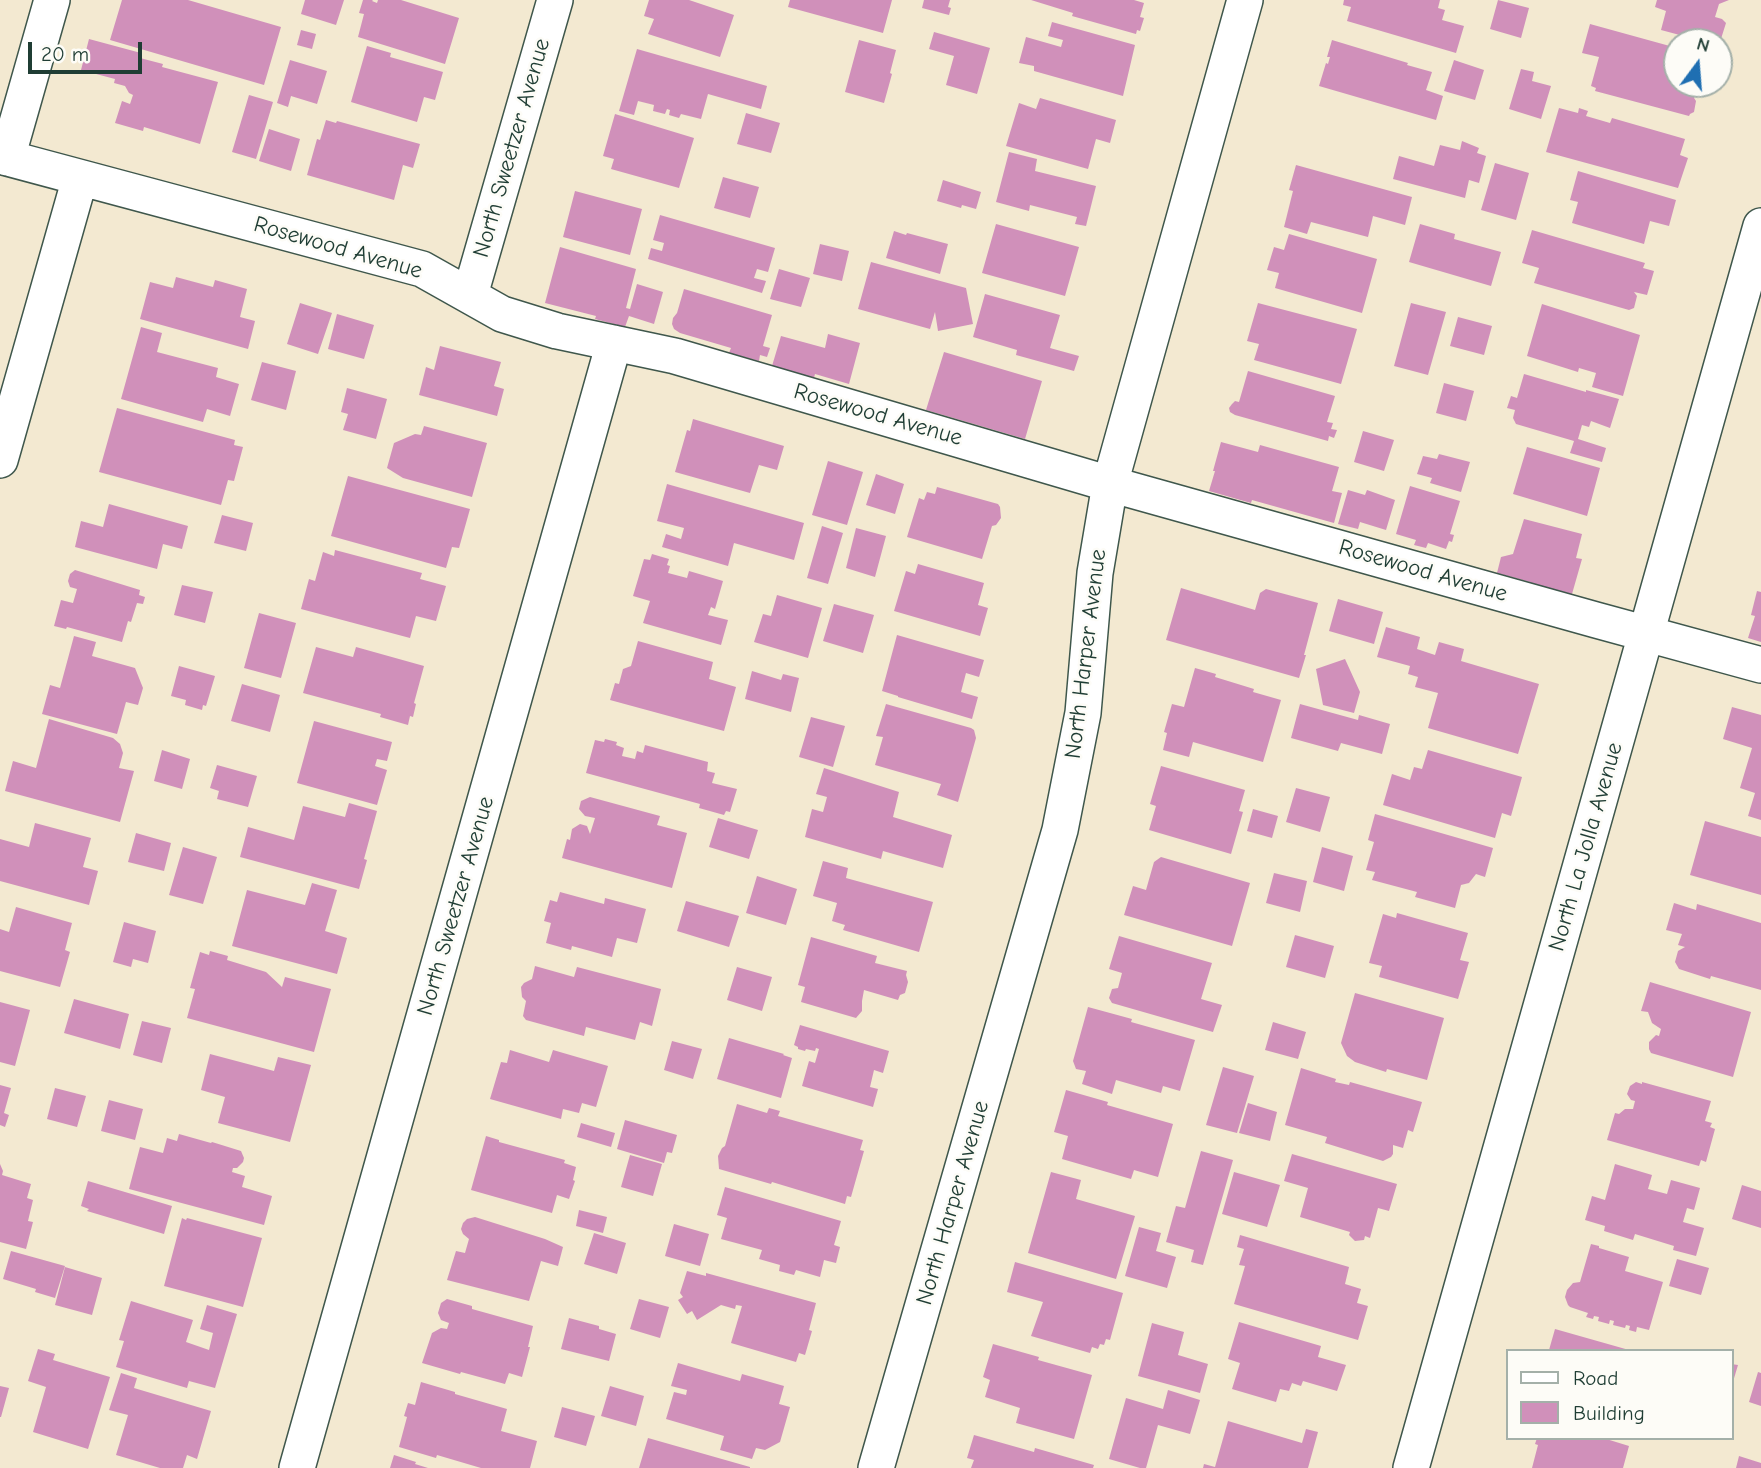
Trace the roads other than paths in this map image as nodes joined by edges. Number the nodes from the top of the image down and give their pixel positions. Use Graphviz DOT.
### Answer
graph roads {
  1 [pos="52,0"];
  2 [pos="555,0"];
  3 [pos="1245,0"];
  4 [pos="4,157"];
  5 [pos="80,178"];
  6 [pos="1761,226"];
  7 [pos="470,295"];
  8 [pos="614,343"];
  9 [pos="0,460"];
  10 [pos="1110,484"];
  11 [pos="1646,633"];
  12 [pos="1761,665"];
  13 [pos="297,1468"];
  14 [pos="876,1468"];
  15 [pos="1411,1468"];
  1 -- 4 [label="street"];
  2 -- 7 [label="street, North Sweetzer Avenue"];
  3 -- 10 [label="street, North Harper Avenue"];
  4 -- 5 [label="street, Rosewood Avenue"];
  5 -- 7 [label="street, Rosewood Avenue"];
  5 -- 9 [label="street"];
  6 -- 11 [label="street, North La Jolla Avenue"];
  7 -- 8 [label="street, Rosewood Avenue"];
  8 -- 10 [label="street, Rosewood Avenue"];
  8 -- 13 [label="street, North Sweetzer Avenue"];
  10 -- 11 [label="street, Rosewood Avenue"];
  10 -- 14 [label="street, North Harper Avenue"];
  11 -- 12 [label="street, Rosewood Avenue"];
  11 -- 15 [label="street, North La Jolla Avenue"];
}
